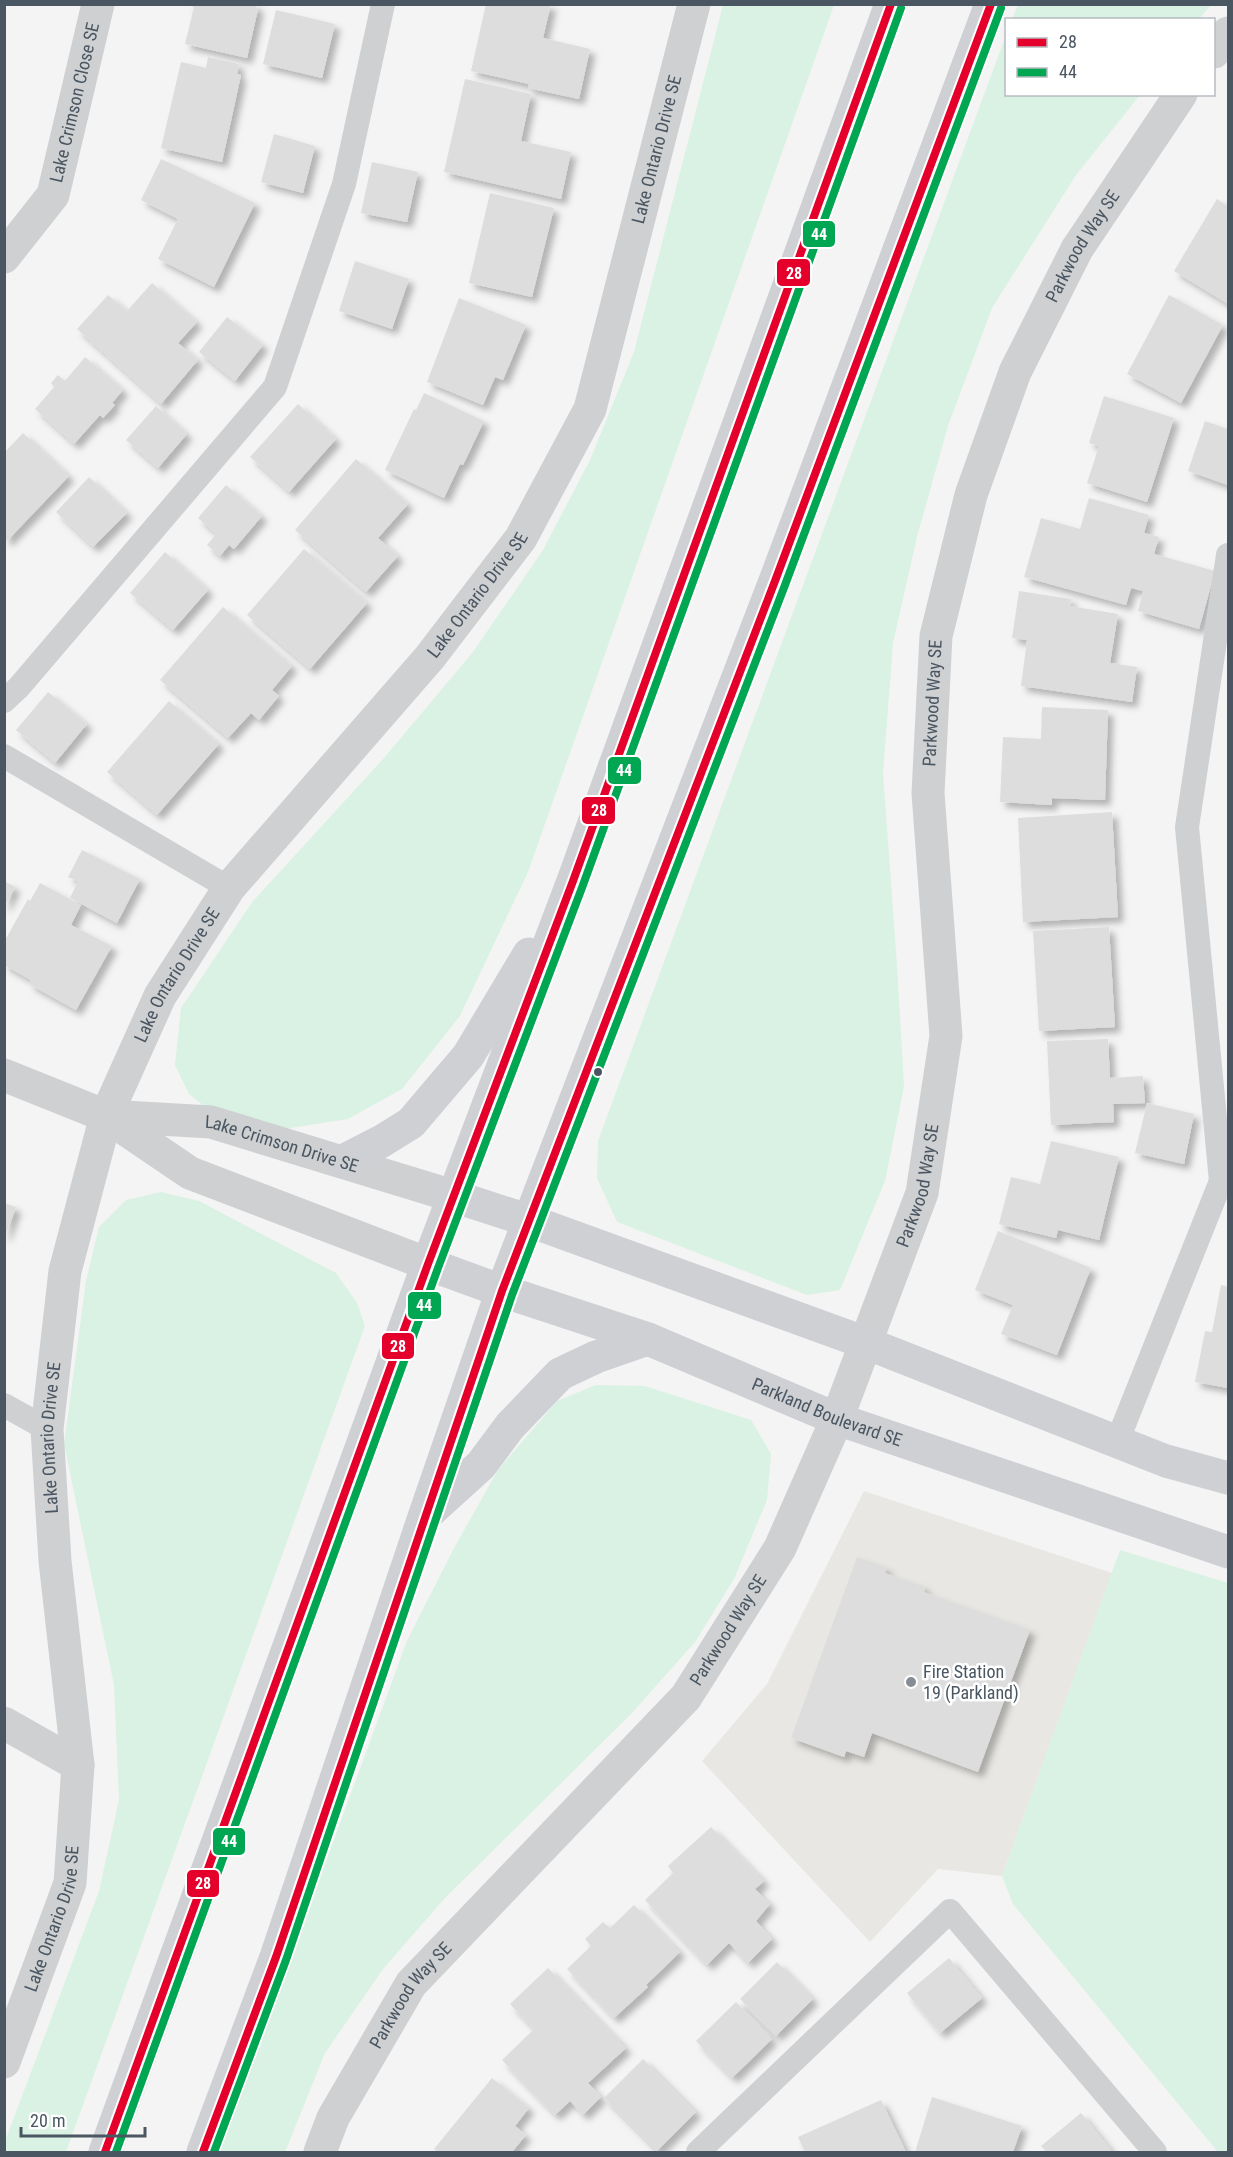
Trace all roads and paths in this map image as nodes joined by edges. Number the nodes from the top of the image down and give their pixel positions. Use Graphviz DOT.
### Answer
graph roads {
  1 [pos="98,4"];
  2 [pos="383,4"];
  3 [pos="694,4"];
  4 [pos="891,4"];
  5 [pos="991,4"];
  6 [pos="1228,33"];
  7 [pos="1215,51"];
  8 [pos="1180,96"];
  9 [pos="4,257"];
  10 [pos="1228,555"];
  11 [pos="4,700"];
  12 [pos="4,756"];
  13 [pos="573,881"];
  14 [pos="229,888"];
  15 [pos="4,1075"];
  16 [pos="106,1116"];
  17 [pos="343,1161"];
  18 [pos="1225,1181"];
  19 [pos="453,1196"];
  20 [pos="530,1221"];
  21 [pos="428,1264"];
  22 [pos="502,1291"];
  23 [pos="648,1339"];
  24 [pos="866,1343"];
  25 [pos="4,1405"];
  26 [pos="837,1419"];
  27 [pos="47,1429"];
  28 [pos="1117,1442"];
  29 [pos="1228,1478"];
  30 [pos="424,1517"];
  31 [pos="1228,1552"];
  32 [pos="4,1723"];
  33 [pos="78,1765"];
  34 [pos="4,2062"];
  35 [pos="105,2152"];
  36 [pos="203,2152"];
  37 [pos="320,2152"];
  38 [pos="698,2152"];
  39 [pos="1155,2152"];
  1 -- 9 [label="street, Lake Crimson Close SE"];
  2 -- 11 [label="lane"];
  3 -- 14 [label="street, Lake Ontario Drive SE"];
  4 -- 13 [label="main road"];
  5 -- 20 [label="main road"];
  6 -- 7 [label="street"];
  8 -- 24 [label="street, Parkwood Way SE"];
  10 -- 18 [label="lane"];
  12 -- 14 [label="lane"];
  13 -- 17 [label="main road"];
  13 -- 19 [label="main road"];
  14 -- 16 [label="street, Lake Ontario Drive SE"];
  15 -- 16 [label="street, Lake Crimson Drive SE"];
  16 -- 17 [label="street, Lake Crimson Drive SE"];
  16 -- 21 [label="street, Lake Crimson Drive SE"];
  16 -- 27 [label="street, Lake Ontario Drive SE"];
  17 -- 19 [label="street, Lake Crimson Drive SE"];
  18 -- 28 [label="lane"];
  19 -- 20 [label="main road"];
  19 -- 21 [label="main road"];
  20 -- 22 [label="main road"];
  20 -- 24 [label="main road"];
  21 -- 22 [label="main road, Parkland Boulevard SE"];
  21 -- 35 [label="main road"];
  22 -- 23 [label="main road, Parkland Boulevard SE"];
  22 -- 30 [label="main road"];
  23 -- 26 [label="main road, Parkland Boulevard SE"];
  23 -- 30 [label="main road"];
  24 -- 26 [label="street, Parkwood Way SE"];
  24 -- 28 [label="main road"];
  25 -- 27 [label="lane"];
  26 -- 31 [label="main road, Parkland Boulevard SE"];
  26 -- 37 [label="street, Parkwood Way SE"];
  27 -- 33 [label="street, Lake Ontario Drive SE"];
  28 -- 29 [label="main road"];
  30 -- 36 [label="main road"];
  32 -- 33 [label="street"];
  33 -- 34 [label="street, Lake Ontario Drive SE"];
  38 -- 39 [label="lane"];
}
